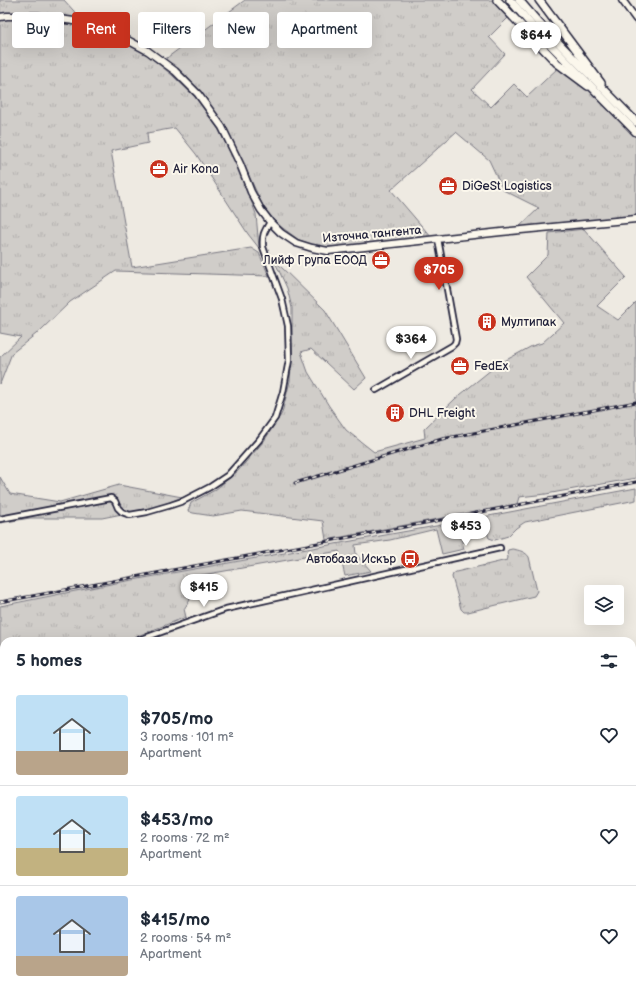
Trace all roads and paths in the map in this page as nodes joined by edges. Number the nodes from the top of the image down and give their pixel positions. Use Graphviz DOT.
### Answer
graph roads {
  1 [pos="497,0"];
  2 [pos="510,0"];
  3 [pos="519,0"];
  4 [pos="539,0"];
  5 [pos="622,0"];
  6 [pos="0,17"];
  7 [pos="636,19"];
  8 [pos="536,25"];
  9 [pos="594,90"];
  10 [pos="605,91"];
  11 [pos="636,122"];
  12 [pos="636,132"];
  13 [pos="636,220"];
  14 [pos="270,222"];
  15 [pos="438,239"];
  16 [pos="376,390"];
  17 [pos="0,519"];
  18 [pos="500,548"];
  19 [pos="147,637"];
  1 -- 9 [label="main road"];
  2 -- 8 [label="main road"];
  3 -- 8 [label="main road"];
  4 -- 10 [label="main road"];
  5 -- 7 [label="street"];
  6 -- 14 [label="street, Източна тангента"];
  8 -- 9 [label="main road"];
  8 -- 10 [label="main road"];
  9 -- 12 [label="main road"];
  10 -- 11 [label="main road"];
  13 -- 15 [label="street, Източна тангента"];
  14 -- 15 [label="street, Източна тангента"];
  14 -- 17 [label="street"];
  15 -- 16 [label="street"];
  18 -- 19 [label="street"];
}
